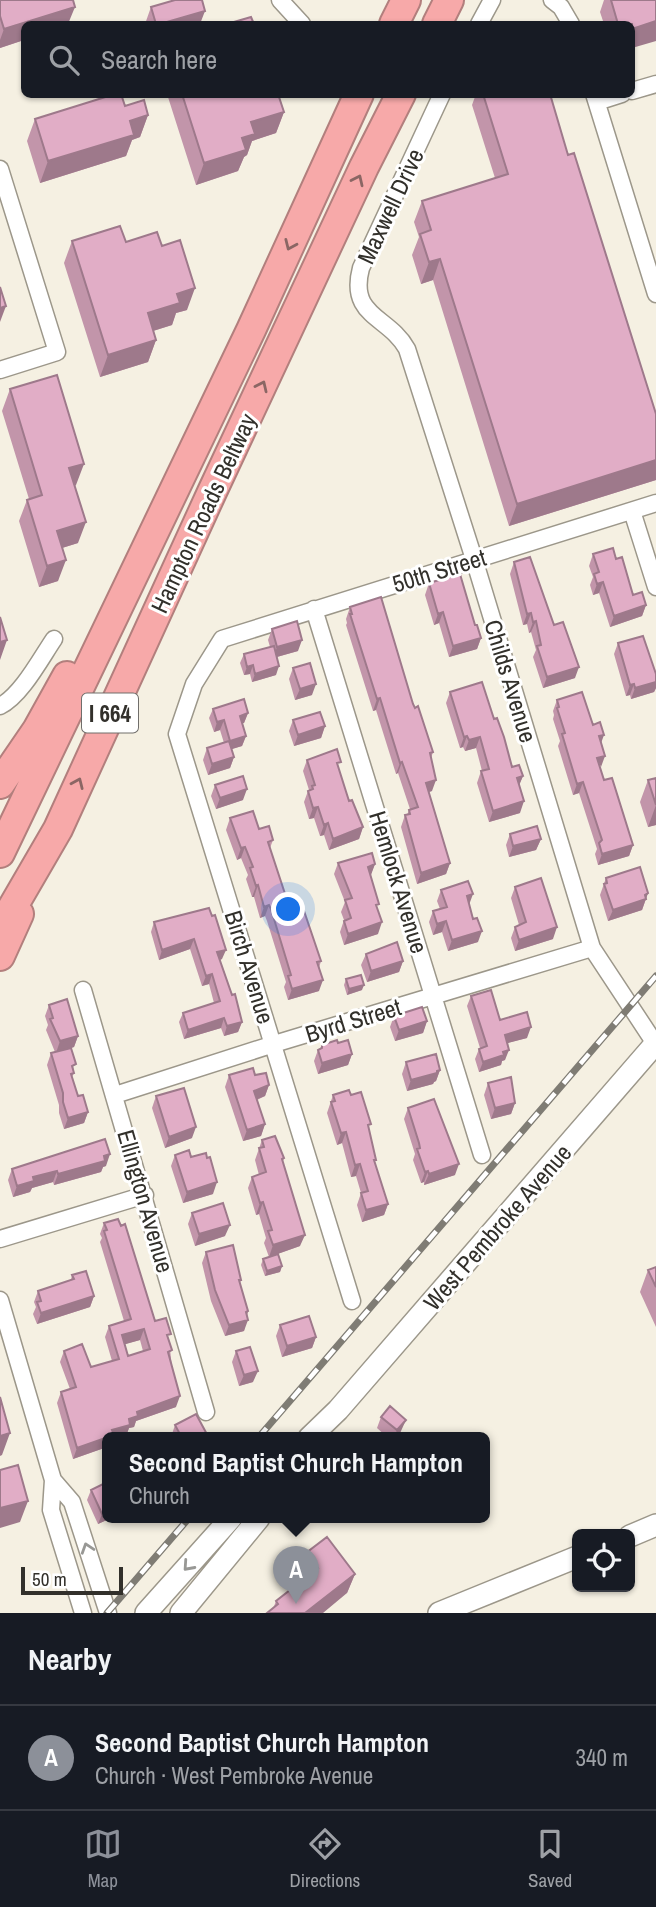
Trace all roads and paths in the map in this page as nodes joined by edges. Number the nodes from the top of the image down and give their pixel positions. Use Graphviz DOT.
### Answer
graph roads {
  1 [pos="280,0"];
  2 [pos="406,0"];
  3 [pos="449,0"];
  4 [pos="492,0"];
  5 [pos="552,0"];
  6 [pos="299,21"];
  7 [pos="396,21"];
  8 [pos="438,21"];
  9 [pos="481,21"];
  10 [pos="569,21"];
  11 [pos="656,84"];
  12 [pos="635,91"];
  13 [pos="357,98"];
  14 [pos="399,98"];
  15 [pos="440,98"];
  16 [pos="596,98"];
  17 [pos="0,169"];
  18 [pos="656,295"];
  19 [pos="373,317"];
  20 [pos="0,370"];
  21 [pos="184,470"];
  22 [pos="656,503"];
  23 [pos="632,511"];
  24 [pos="474,559"];
  25 [pos="656,587"];
  26 [pos="314,609"];
  27 [pos="54,639"];
  28 [pos="222,639"];
  29 [pos="0,706"];
  30 [pos="0,784"];
  31 [pos="58,829"];
  32 [pos="0,853"];
  33 [pos="0,929"];
  34 [pos="592,948"];
  35 [pos="0,956"];
  36 [pos="83,990"];
  37 [pos="434,995"];
  38 [pos="274,1044"];
  39 [pos="656,1044"];
  40 [pos="115,1095"];
  41 [pos="482,1154"];
  42 [pos="145,1195"];
  43 [pos="0,1239"];
  44 [pos="0,1300"];
  45 [pos="352,1301"];
  46 [pos="338,1410"];
  47 [pos="206,1412"];
  48 [pos="315,1432"];
  49 [pos="323,1432"];
  50 [pos="53,1479"];
  51 [pos="226,1523"];
  52 [pos="255,1523"];
  53 [pos="656,1525"];
  54 [pos="635,1534"];
  55 [pos="572,1559"];
  56 [pos="83,1613"];
  57 [pos="108,1613"];
  58 [pos="146,1613"];
  59 [pos="181,1613"];
  60 [pos="439,1613"];
  1 -- 6 [label="street"];
  2 -- 7 [label="highway"];
  3 -- 8 [label="highway"];
  4 -- 9 [label="street"];
  5 -- 10 [label="street"];
  11 -- 12 [label="street"];
  13 -- 21 [label="highway, Hampton Roads Beltway / I 664, one-way"];
  31 -- 14 [label="highway, Hampton Roads Beltway / I 664, one-way"];
  15 -- 19 [label="street, Maxwell Drive"];
  16 -- 18 [label="street"];
  17 -- 20 [label="street"];
  19 -- 24 [label="street, Childs Avenue"];
  21 -- 30 [label="highway"];
  21 -- 32 [label="highway, Hampton Roads Beltway / I 664"];
  22 -- 23 [label="street, 50th Street"];
  23 -- 24 [label="street, 50th Street"];
  23 -- 25 [label="street"];
  24 -- 26 [label="street, 50th Street"];
  24 -- 34 [label="street, Childs Avenue"];
  26 -- 28 [label="street, 50th Street"];
  26 -- 37 [label="street, Hemlock Avenue"];
  27 -- 29 [label="street"];
  28 -- 38 [label="street, Birch Avenue"];
  31 -- 33 [label="highway, Hampton Roads Beltway / I 664"];
  31 -- 35 [label="highway"];
  34 -- 37 [label="street, Byrd Street"];
  34 -- 39 [label="street, Childs Avenue"];
  36 -- 40 [label="street, Ellington Avenue"];
  37 -- 38 [label="street, Byrd Street"];
  37 -- 41 [label="street, Hemlock Avenue"];
  38 -- 40 [label="street, Byrd Street"];
  38 -- 45 [label="street, Birch Avenue"];
  39 -- 46 [label="main road, West Pembroke Avenue"];
  40 -- 42 [label="street, Ellington Avenue"];
  42 -- 43 [label="street"];
  42 -- 47 [label="street, Ellington Avenue"];
  44 -- 50 [label="street"];
  46 -- 48 [label="main road, West Pembroke Avenue"];
  46 -- 49 [label="main road, West Pembroke Avenue"];
  50 -- 56 [label="street"];
  57 -- 50 [label="street, one-way"];
  51 -- 58 [label="main road, one-way"];
  52 -- 59 [label="main road"];
  53 -- 54 [label="main road"];
  55 -- 60 [label="main road"];
}
